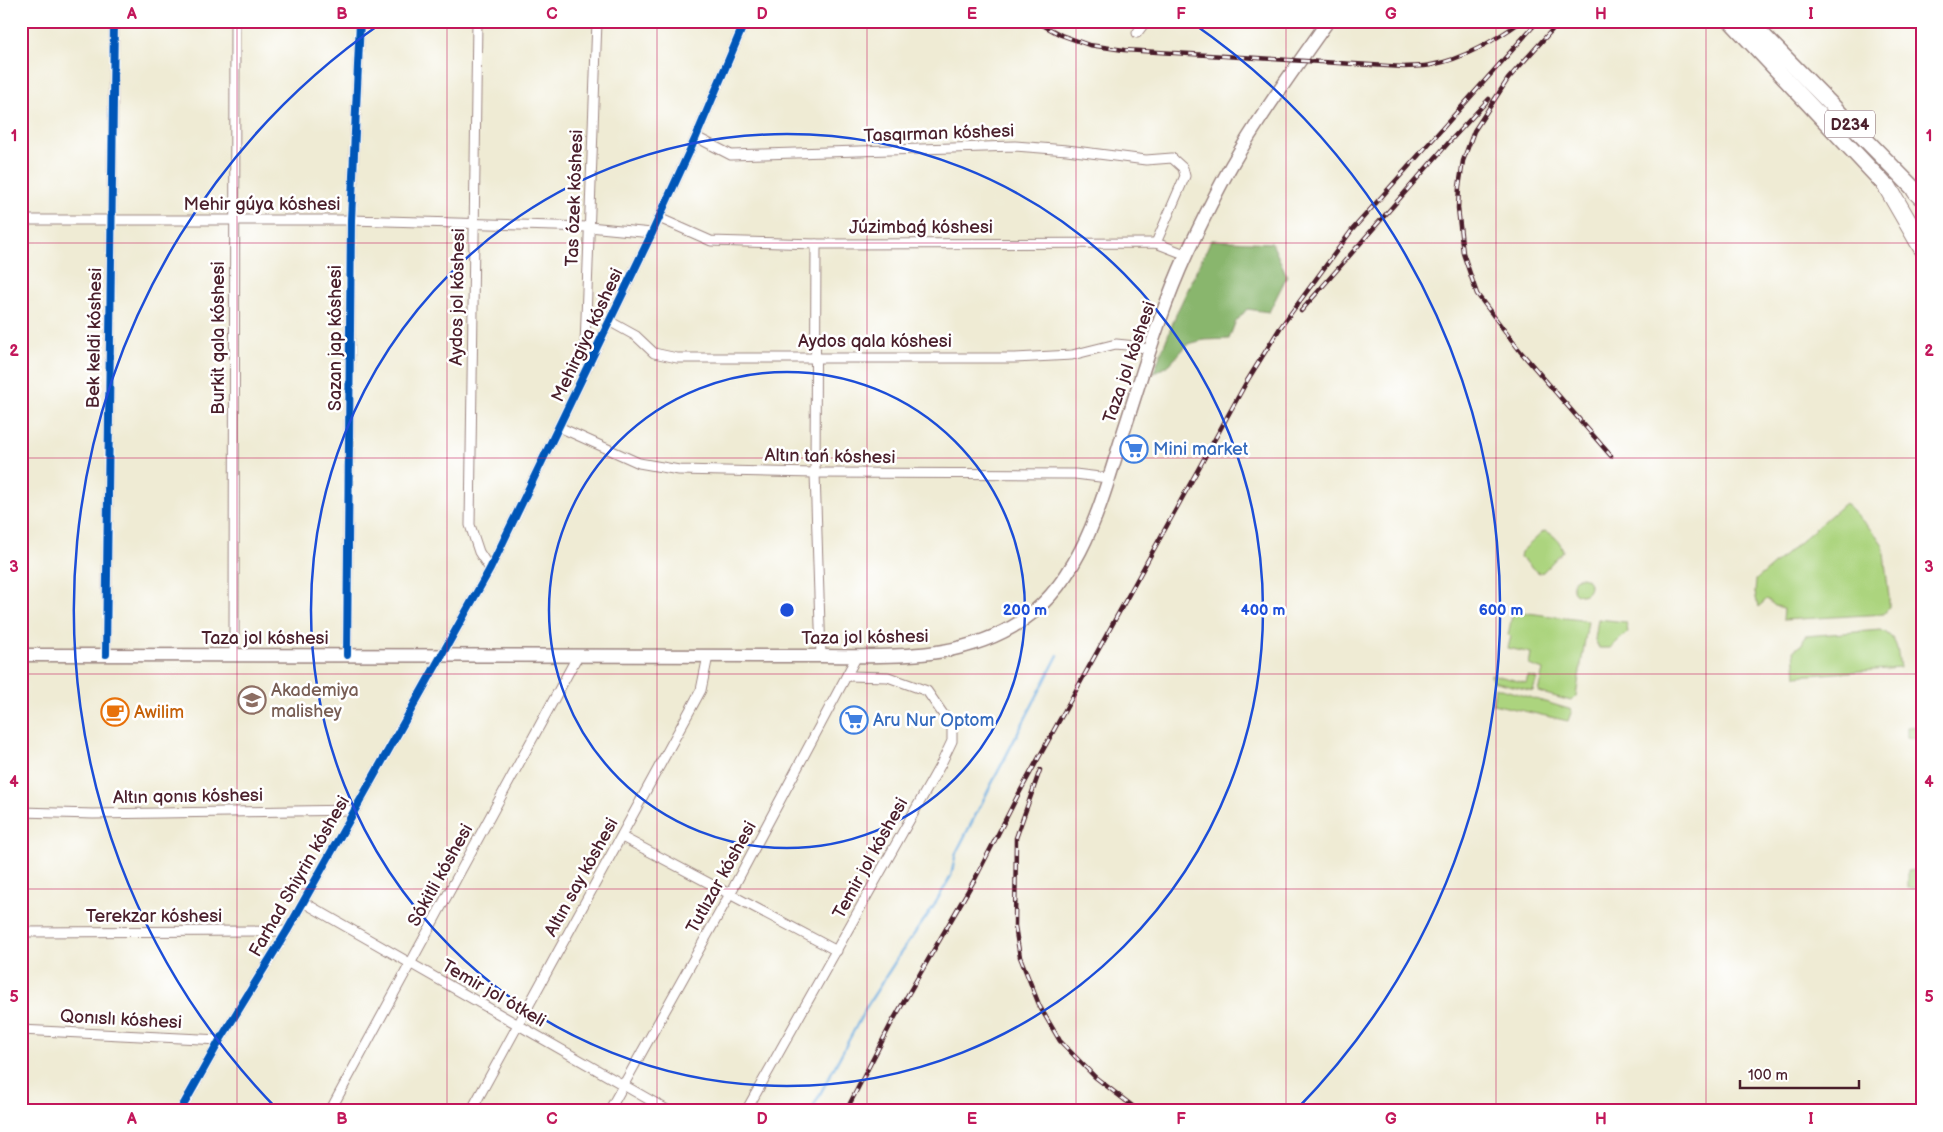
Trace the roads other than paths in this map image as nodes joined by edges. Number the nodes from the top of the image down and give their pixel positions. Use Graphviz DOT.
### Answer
graph roads {
  1 [pos="114,21"];
  2 [pos="235,21"];
  3 [pos="360,21"];
  4 [pos="477,21"];
  5 [pos="597,21"];
  6 [pos="745,21"];
  7 [pos="1146,21"];
  8 [pos="1328,21"];
  9 [pos="1731,21"];
  10 [pos="1749,21"];
  11 [pos="1137,33"];
  12 [pos="1779,62"];
  13 [pos="696,137"];
  14 [pos="1888,188"];
  15 [pos="1920,194"];
  16 [pos="659,218"];
  17 [pos="21,220"];
  18 [pos="234,220"];
  19 [pos="352,220"];
  20 [pos="111,221"];
  21 [pos="474,223"];
  22 [pos="1922,224"];
  23 [pos="589,228"];
  24 [pos="652,233"];
  25 [pos="1156,243"];
  26 [pos="816,244"];
  27 [pos="1922,247"];
  28 [pos="1186,255"];
  29 [pos="609,321"];
  30 [pos="1150,350"];
  31 [pos="815,357"];
  32 [pos="584,375"];
  33 [pos="559,427"];
  34 [pos="815,473"];
  35 [pos="1108,478"];
  36 [pos="490,569"];
  37 [pos="106,654"];
  38 [pos="21,655"];
  39 [pos="234,655"];
  40 [pos="348,655"];
  41 [pos="441,655"];
  42 [pos="578,655"];
  43 [pos="708,656"];
  44 [pos="821,656"];
  45 [pos="857,656"];
  46 [pos="848,676"];
  47 [pos="355,810"];
  48 [pos="21,812"];
  49 [pos="622,837"];
  50 [pos="730,894"];
  51 [pos="303,902"];
  52 [pos="287,931"];
  53 [pos="21,932"];
  54 [pos="837,951"];
  55 [pos="410,964"];
  56 [pos="518,1026"];
  57 [pos="21,1030"];
  58 [pos="220,1040"];
  59 [pos="624,1084"];
  60 [pos="180,1111"];
  61 [pos="330,1111"];
  62 [pos="471,1111"];
  63 [pos="608,1111"];
  64 [pos="669,1111"];
  65 [pos="746,1111"];
  1 -- 20 [label="street, Bek keldi kóshesi"];
  2 -- 18 [label="street, Burkit qala kóshesi"];
  3 -- 19 [label="street, Sazan jap kóshesi"];
  4 -- 21 [label="street, Aydos jol kóshesi"];
  5 -- 23 [label="street, Tas ózek kóshesi"];
  6 -- 13 [label="street, Mehirgiya kóshesi"];
  7 -- 11 [label="street"];
  8 -- 28 [label="main road, Taza jol kóshesi"];
  9 -- 12 [label="main road, D234"];
  10 -- 12 [label="main road, D234"];
  12 -- 14 [label="main road, D234"];
  12 -- 15 [label="main road, D234"];
  13 -- 16 [label="street, Mehirgiya kóshesi"];
  13 -- 25 [label="street, Tasqırman kóshesi"];
  14 -- 22 [label="highway"];
  14 -- 27 [label="highway"];
  16 -- 24 [label="street, Mehirgiya kóshesi"];
  16 -- 26 [label="street, Júzimbaǵ kóshesi"];
  17 -- 20 [label="street, Mehir gúyа kóshesi"];
  18 -- 19 [label="street, Mehir gúyа kóshesi"];
  18 -- 20 [label="street, Mehir gúyа kóshesi"];
  18 -- 39 [label="street, Burkit qala kóshesi"];
  19 -- 21 [label="street, Mehir gúyа kóshesi"];
  19 -- 40 [label="street, Sazan jap kóshesi"];
  20 -- 37 [label="street, Bek keldi kóshesi"];
  21 -- 23 [label="street, Mehir gúyа kóshesi"];
  21 -- 36 [label="street, Aydos jol kóshesi"];
  23 -- 24 [label="street, Mehir gúyа kóshesi"];
  23 -- 32 [label="street, Tas ózek kóshesi"];
  24 -- 29 [label="street, Mehirgiya kóshesi"];
  25 -- 26 [label="street, Júzimbaǵ kóshesi"];
  25 -- 28 [label="street, Júzimbaǵ kóshesi"];
  26 -- 31 [label="street"];
  28 -- 30 [label="main road, Taza jol kóshesi"];
  29 -- 31 [label="street, Aydos qala kóshesi"];
  29 -- 32 [label="street, Mehirgiya kóshesi"];
  30 -- 31 [label="street, Aydos qala kóshesi"];
  30 -- 35 [label="main road, Taza jol kóshesi"];
  31 -- 34 [label="street"];
  32 -- 33 [label="street, Mehirgiya kóshesi"];
  33 -- 34 [label="street, Altın tań kóshesi"];
  33 -- 36 [label="street, Mehirgiya kóshesi"];
  34 -- 35 [label="street, Altın tań kóshesi"];
  34 -- 44 [label="street"];
  35 -- 45 [label="main road, Taza jol kóshesi"];
  36 -- 41 [label="street, Mehirgiya kóshesi"];
  37 -- 38 [label="main road, Taza jol kóshesi"];
  37 -- 39 [label="main road, Taza jol kóshesi"];
  39 -- 40 [label="main road, Taza jol kóshesi"];
  40 -- 41 [label="main road, Taza jol kóshesi"];
  41 -- 42 [label="main road, Taza jol kóshesi"];
  41 -- 47 [label="street, Farhad Shiyrin kóshesi"];
  42 -- 43 [label="main road, Taza jol kóshesi"];
  42 -- 55 [label="street, Sókitli kóshesi"];
  43 -- 44 [label="main road, Taza jol kóshesi"];
  43 -- 49 [label="street, Altın say kóshesi"];
  44 -- 45 [label="main road, Taza jol kóshesi"];
  45 -- 46 [label="street, Tutlızar kóshesi"];
  46 -- 50 [label="street, Tutlızar kóshesi"];
  46 -- 54 [label="street, Temir jol kóshesi"];
  47 -- 48 [label="street, Altın qonıs kóshesi"];
  47 -- 51 [label="street, Farhad Shiyrin kóshesi"];
  49 -- 50 [label="street"];
  49 -- 56 [label="street, Altın say kóshesi"];
  50 -- 54 [label="street"];
  50 -- 59 [label="street, Tutlızar kóshesi"];
  51 -- 52 [label="street, Farhad Shiyrin kóshesi"];
  51 -- 55 [label="street, Temir jol ótkeli"];
  52 -- 53 [label="street, Terekzar kóshesi"];
  52 -- 58 [label="street, Farhad Shiyrin kóshesi"];
  54 -- 65 [label="street, Temir jol kóshesi"];
  55 -- 56 [label="street, Temir jol ótkeli"];
  55 -- 61 [label="street, Sókitli kóshesi"];
  56 -- 59 [label="street, Temir jol ótkeli"];
  56 -- 62 [label="street, Altın say kóshesi"];
  57 -- 58 [label="street, Qonıslı kóshesi"];
  58 -- 60 [label="street, Farhad Shiyrin kóshesi"];
  59 -- 63 [label="street, Tutlızar kóshesi"];
  59 -- 64 [label="street, Temir jol ótkeli"];
}
